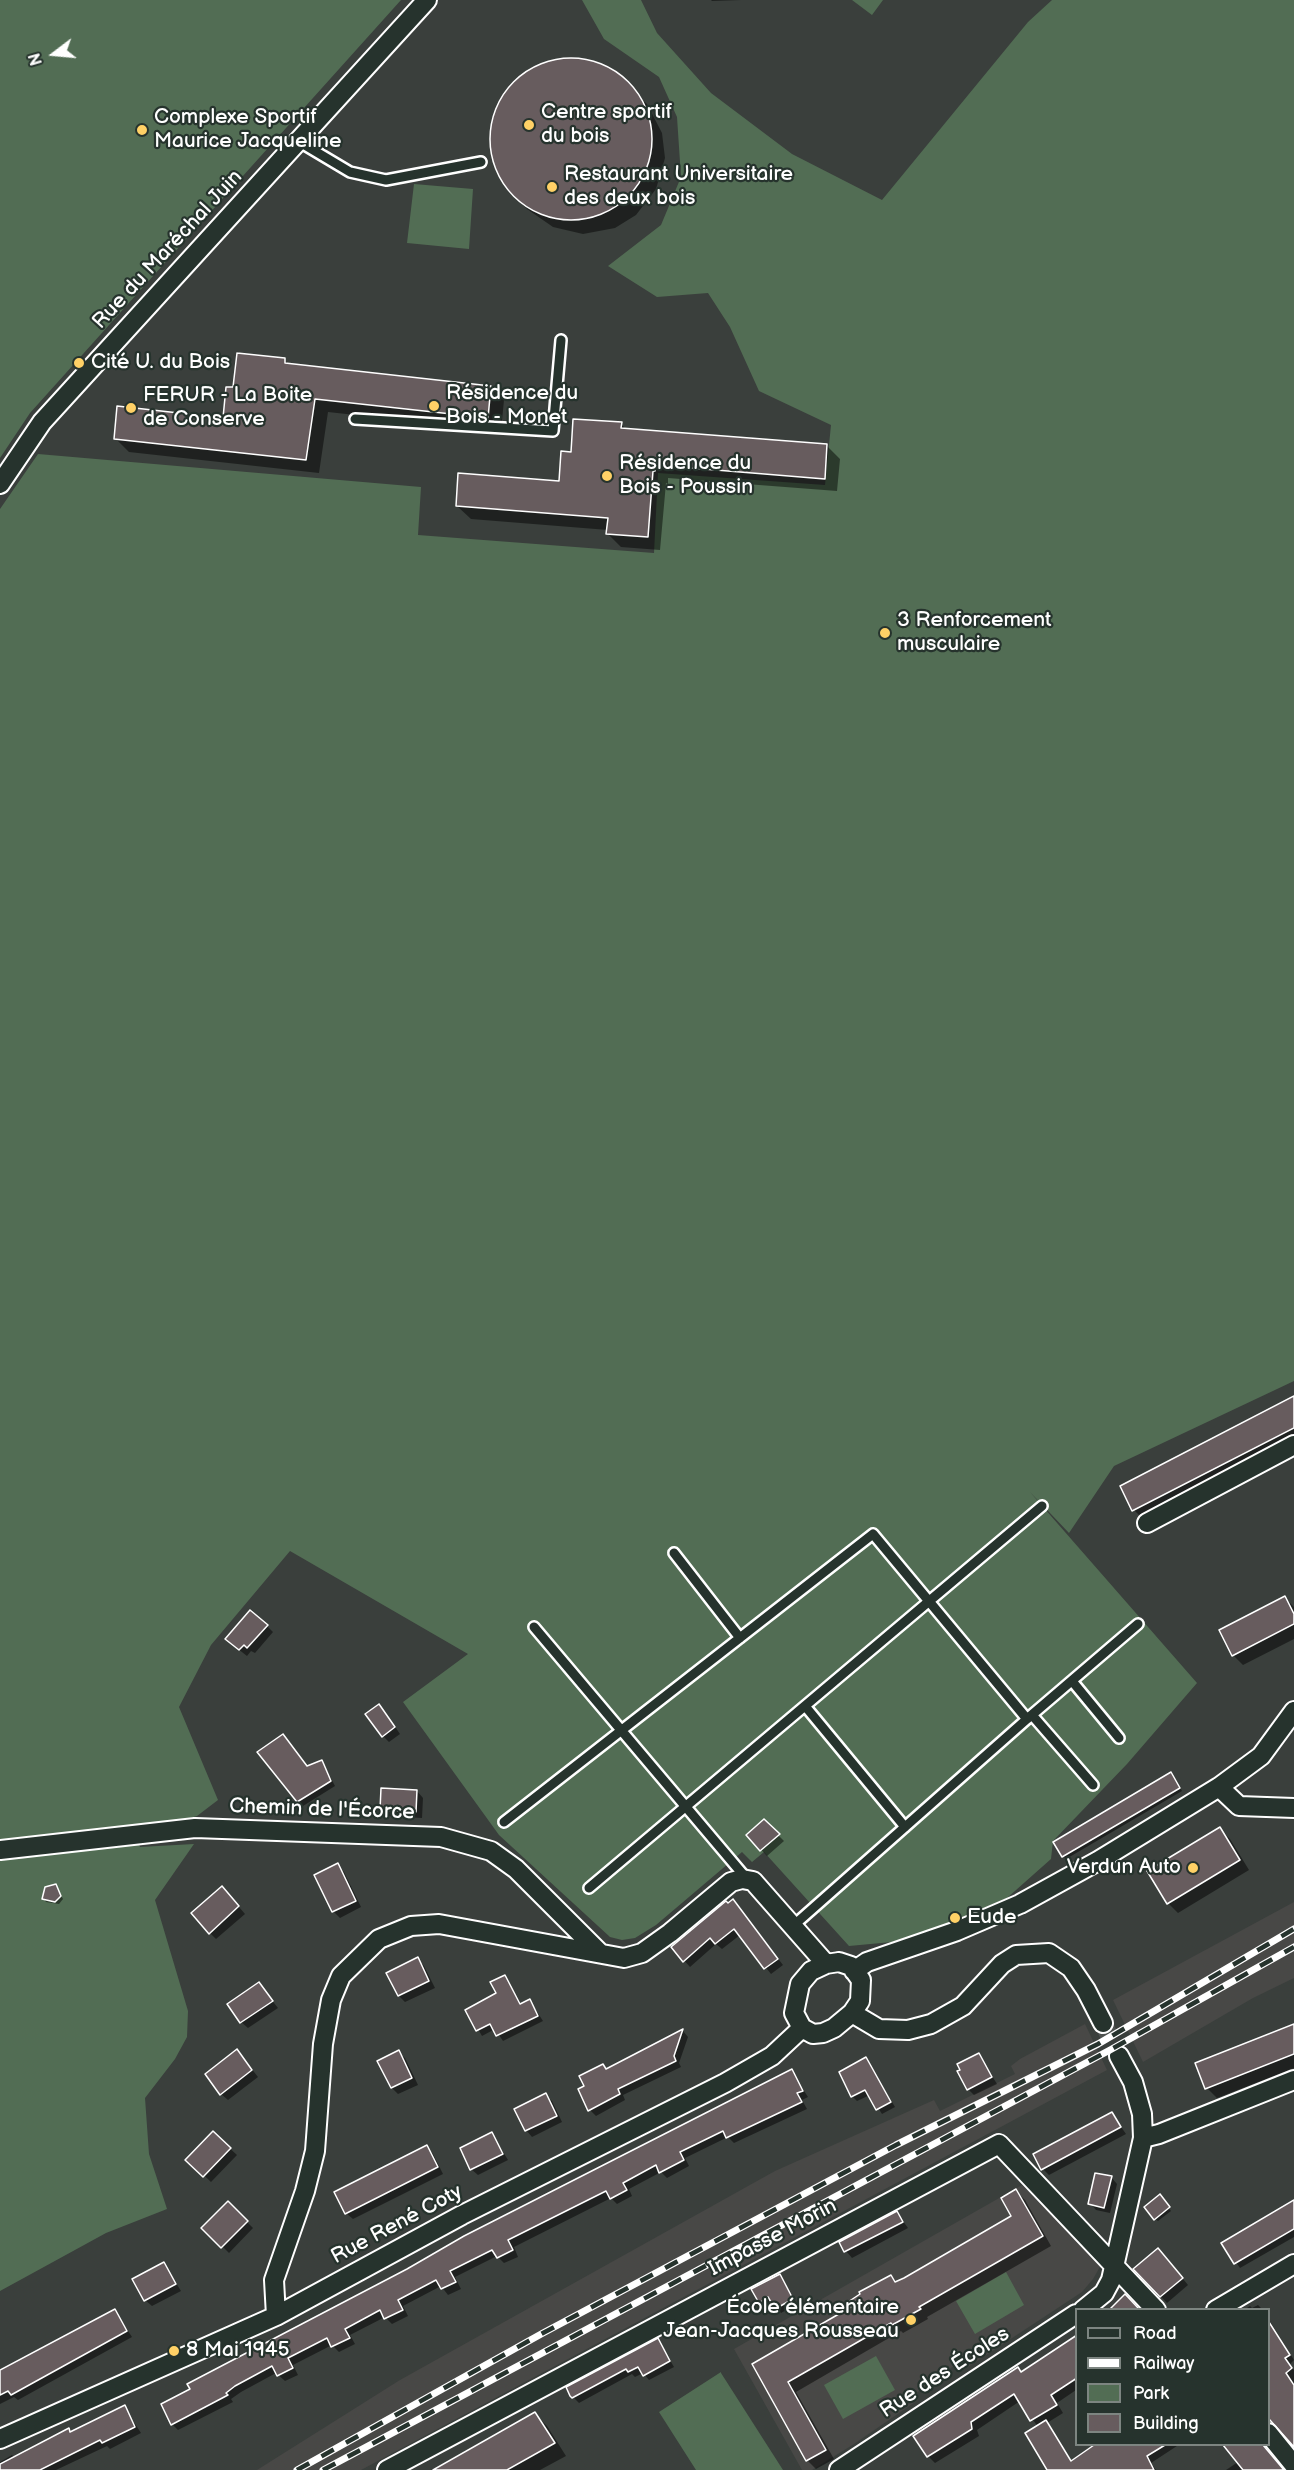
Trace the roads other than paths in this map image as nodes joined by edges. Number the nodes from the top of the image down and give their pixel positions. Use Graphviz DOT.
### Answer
graph roads {
  1 [pos="427,0"];
  2 [pos="298,141"];
  3 [pos="481,162"];
  4 [pos="561,340"];
  5 [pos="355,419"];
  6 [pos="0,484"];
  7 [pos="1294,1445"];
  8 [pos="1042,1506"];
  9 [pos="1147,1523"];
  10 [pos="674,1553"];
  11 [pos="929,1601"];
  12 [pos="1138,1624"];
  13 [pos="534,1627"];
  14 [pos="740,1638"];
  15 [pos="1072,1681"];
  16 [pos="805,1706"];
  17 [pos="1294,1712"];
  18 [pos="1029,1717"];
  19 [pos="621,1731"];
  20 [pos="1119,1738"];
  21 [pos="1094,1785"];
  22 [pos="1219,1787"];
  23 [pos="686,1807"];
  24 [pos="1294,1808"];
  25 [pos="504,1822"];
  26 [pos="905,1827"];
  27 [pos="0,1850"];
  28 [pos="748,1880"];
  29 [pos="589,1888"];
  30 [pos="793,1926"];
  31 [pos="600,1953"];
  32 [pos="826,1964"];
  33 [pos="855,1971"];
  34 [pos="852,2013"];
  35 [pos="1103,2023"];
  36 [pos="802,2028"];
  37 [pos="1119,2056"];
  38 [pos="1294,2080"];
  39 [pos="1143,2138"];
  40 [pos="1294,2264"];
  41 [pos="1114,2268"];
  42 [pos="1085,2308"];
  43 [pos="1154,2308"];
  44 [pos="1219,2308"];
  45 [pos="1075,2315"];
  46 [pos="276,2316"];
  47 [pos="1270,2434"];
  48 [pos="0,2439"];
  49 [pos="1294,2465"];
  50 [pos="387,2470"];
  51 [pos="840,2470"];
  1 -- 2 [label="street, Rue du Maréchal Juin"];
  2 -- 3 [label="lane"];
  2 -- 6 [label="street, Rue du Maréchal Juin"];
  4 -- 5 [label="lane"];
  7 -- 9 [label="street"];
  8 -- 11 [label="lane"];
  10 -- 14 [label="lane"];
  11 -- 14 [label="lane"];
  11 -- 16 [label="lane"];
  11 -- 18 [label="lane"];
  12 -- 15 [label="lane"];
  13 -- 19 [label="lane"];
  14 -- 19 [label="lane"];
  15 -- 18 [label="lane"];
  15 -- 20 [label="lane"];
  16 -- 23 [label="lane"];
  16 -- 26 [label="lane"];
  17 -- 22 [label="street"];
  18 -- 21 [label="lane"];
  18 -- 26 [label="lane"];
  19 -- 23 [label="lane"];
  19 -- 25 [label="lane"];
  22 -- 24 [label="street"];
  22 -- 33 [label="street"];
  23 -- 28 [label="lane"];
  23 -- 29 [label="lane"];
  26 -- 30 [label="lane"];
  27 -- 31 [label="street, Chemin de l'Écorce"];
  28 -- 30 [label="street"];
  28 -- 31 [label="street"];
  30 -- 32 [label="street"];
  31 -- 46 [label="street"];
  32 -- 33 [label="street"];
  32 -- 36 [label="street"];
  33 -- 34 [label="street"];
  34 -- 35 [label="street"];
  34 -- 36 [label="street"];
  36 -- 46 [label="street, Rue René Coty"];
  37 -- 39 [label="street"];
  38 -- 39 [label="street"];
  39 -- 41 [label="street"];
  40 -- 44 [label="street"];
  41 -- 42 [label="street"];
  41 -- 43 [label="street"];
  41 -- 50 [label="street, Impasse Morin"];
  45 -- 51 [label="street, Rue des Écoles"];
  46 -- 48 [label="street, Rue René Coty"];
  47 -- 49 [label="street"];
}
